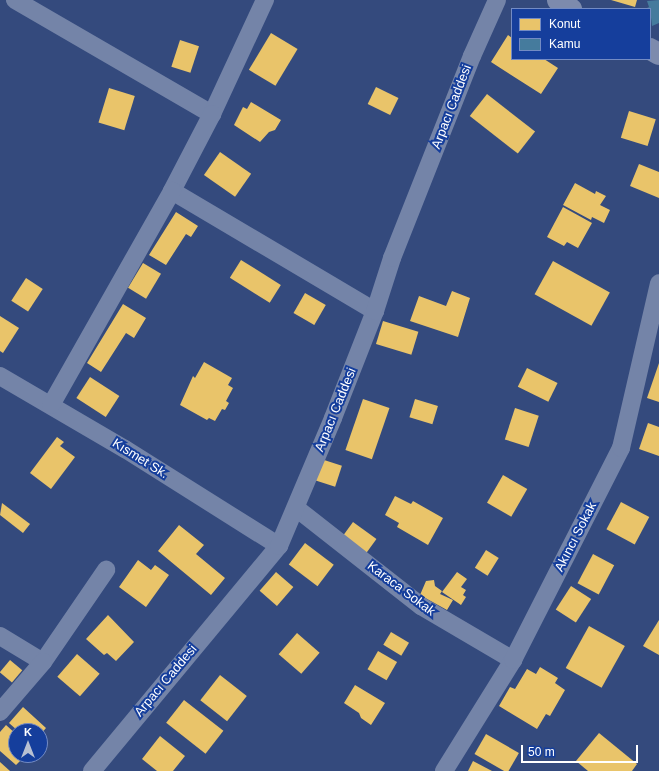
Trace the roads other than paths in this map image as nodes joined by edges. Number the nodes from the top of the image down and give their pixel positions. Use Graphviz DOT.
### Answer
graph roads {
  1 [pos="15,0"];
  2 [pos="265,0"];
  3 [pos="497,0"];
  4 [pos="558,0"];
  5 [pos="570,8"];
  6 [pos="212,114"];
  7 [pos="172,191"];
  8 [pos="659,283"];
  9 [pos="375,311"];
  10 [pos="0,376"];
  11 [pos="51,405"];
  12 [pos="296,508"];
  13 [pos="279,546"];
  14 [pos="106,570"];
  15 [pos="0,636"];
  16 [pos="513,660"];
  17 [pos="42,662"];
  18 [pos="0,712"];
  19 [pos="92,771"];
  20 [pos="444,771"];
  1 -- 6 [label="street"];
  2 -- 6 [label="street"];
  3 -- 9 [label="street, Arpacı Caddesi"];
  4 -- 5 [label="main road"];
  6 -- 7 [label="street"];
  7 -- 9 [label="street"];
  7 -- 11 [label="street"];
  8 -- 16 [label="street, Akıncı Sokak"];
  9 -- 12 [label="street, Arpacı Caddesi"];
  10 -- 11 [label="street, Kısmet Sk."];
  11 -- 13 [label="street, Kısmet Sk."];
  12 -- 13 [label="street, Arpacı Caddesi"];
  12 -- 16 [label="street, Karaca Sokak"];
  13 -- 19 [label="street, Arpacı Caddesi"];
  14 -- 17 [label="street"];
  15 -- 17 [label="street"];
  16 -- 20 [label="street, Akıncı Sokak"];
  17 -- 18 [label="street"];
}
